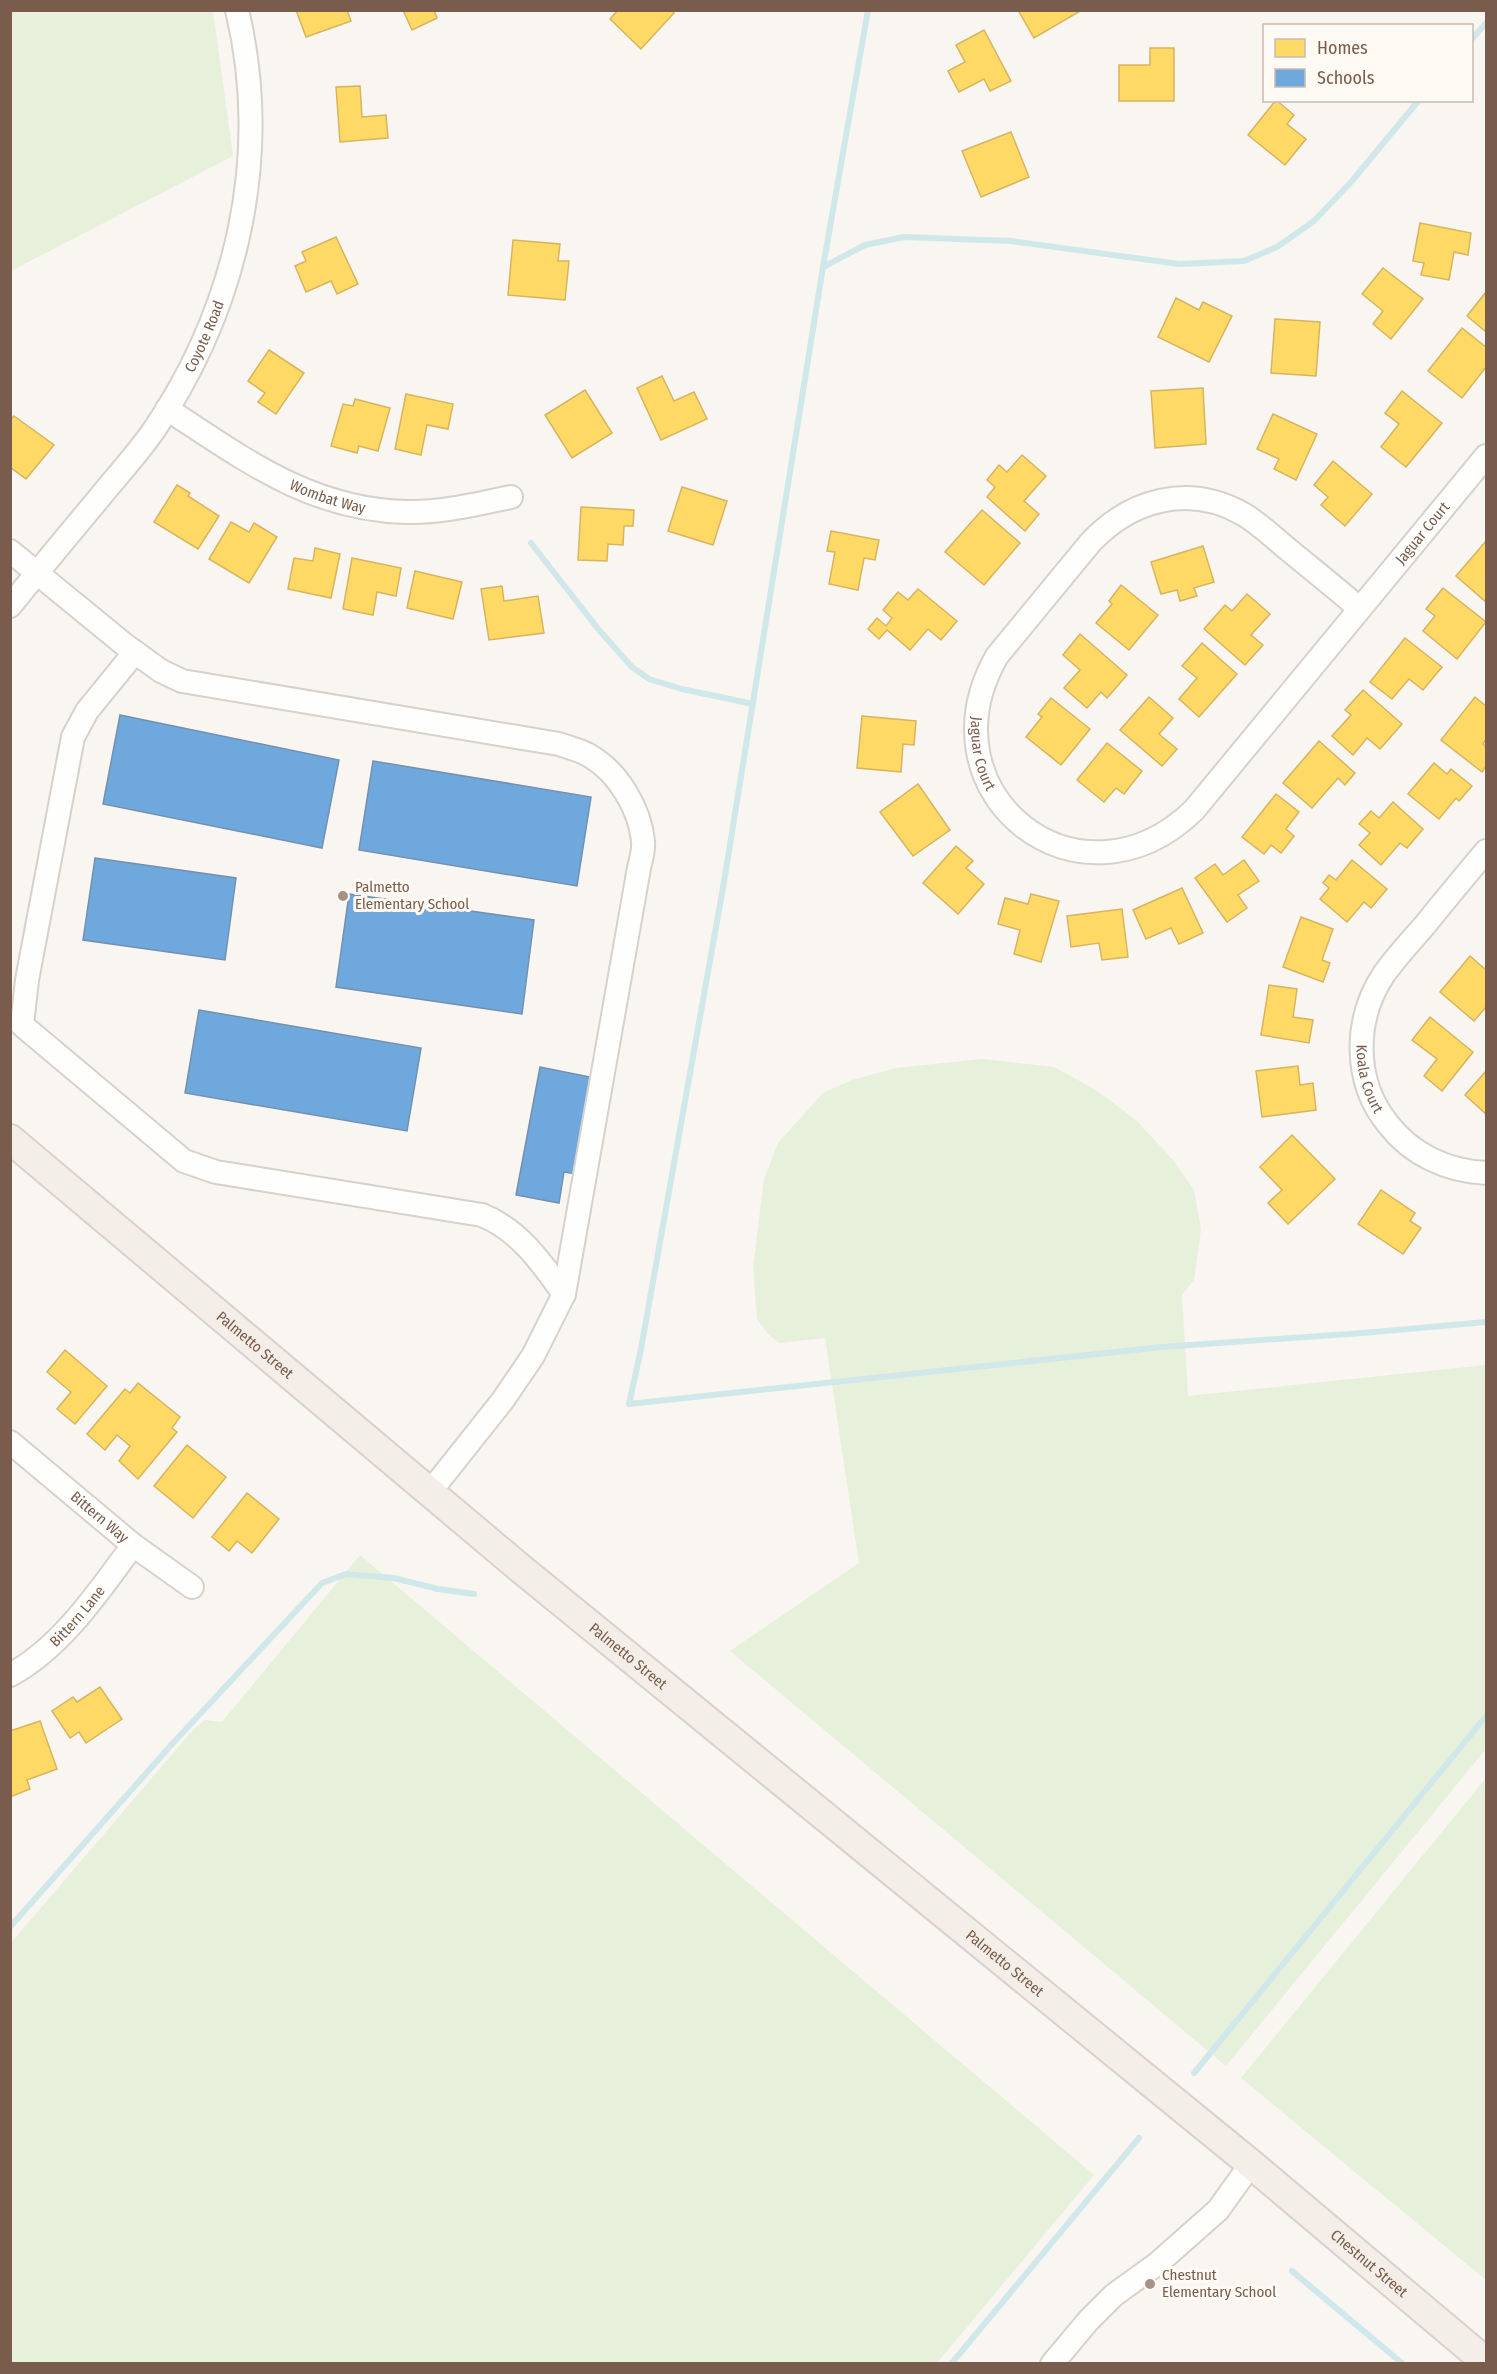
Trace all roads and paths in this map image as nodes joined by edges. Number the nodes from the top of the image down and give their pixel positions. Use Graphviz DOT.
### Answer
graph roads {
  1 [pos="237,10"];
  2 [pos="167,409"];
  3 [pos="1486,456"];
  4 [pos="510,497"];
  5 [pos="10,551"];
  6 [pos="37,573"];
  7 [pos="10,606"];
  8 [pos="1360,609"];
  9 [pos="135,652"];
  10 [pos="1486,850"];
  11 [pos="10,1139"];
  12 [pos="1486,1173"];
  13 [pos="564,1294"];
  14 [pos="10,1442"];
  15 [pos="430,1492"];
  16 [pos="133,1545"];
  17 [pos="192,1587"];
  18 [pos="10,1675"];
  19 [pos="1251,2164"];
  20 [pos="1486,2362"];
  21 [pos="1052,2364"];
  1 -- 2 [label="street, Coyote Road"];
  2 -- 4 [label="street, Wombat Way"];
  2 -- 6 [label="street, Coyote Road"];
  3 -- 8 [label="street, Jaguar Court"];
  5 -- 6 [label="street"];
  6 -- 7 [label="street, Coyote Road"];
  6 -- 9 [label="street"];
  8 -- 8 [label="street, Jaguar Court"];
  9 -- 13 [label="street"];
  9 -- 13 [label="street"];
  10 -- 12 [label="street, Koala Court"];
  11 -- 15 [label="main road, Palmetto Street"];
  13 -- 15 [label="street"];
  14 -- 16 [label="street, Bittern Way"];
  15 -- 19 [label="main road, Palmetto Street"];
  16 -- 17 [label="street, Bittern Way"];
  16 -- 18 [label="street, Bittern Lane"];
  19 -- 20 [label="main road, Chestnut Street"];
  19 -- 21 [label="street"];
}
